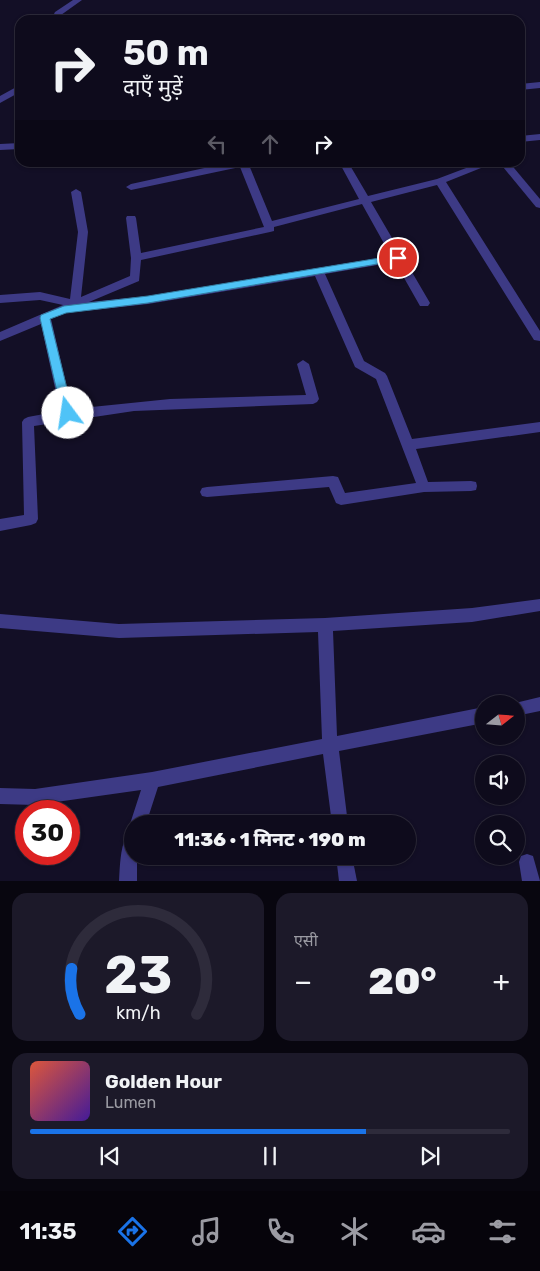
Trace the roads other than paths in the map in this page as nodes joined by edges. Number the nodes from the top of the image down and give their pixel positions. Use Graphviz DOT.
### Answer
graph roads {
  1 [pos="78,0"];
  2 [pos="58,15"];
  3 [pos="540,85"];
  4 [pos="525,86"];
  5 [pos="15,91"];
  6 [pos="0,100"];
  7 [pos="540,137"];
  8 [pos="525,138"];
  9 [pos="15,146"];
  10 [pos="0,147"];
  11 [pos="226,167"];
  12 [pos="246,167"];
  13 [pos="346,167"];
  14 [pos="478,167"];
  15 [pos="507,167"];
  16 [pos="440,181"];
  17 [pos="130,187"];
  18 [pos="76,192"];
  19 [pos="365,200"];
  20 [pos="540,205"];
  21 [pos="132,218"];
  22 [pos="268,225"];
  23 [pos="136,258"];
  24 [pos="398,258"];
  25 [pos="319,272"];
  26 [pos="0,299"];
  27 [pos="424,303"];
  28 [pos="75,304"];
  29 [pos="64,309"];
  30 [pos="45,318"];
  31 [pos="0,337"];
  32 [pos="538,337"];
  33 [pos="303,364"];
  34 [pos="68,413"];
  35 [pos="540,427"];
  36 [pos="408,445"];
  37 [pos="471,486"];
  38 [pos="424,487"];
  39 [pos="207,492"];
  40 [pos="0,525"];
  41 [pos="540,605"];
  42 [pos="0,621"];
  43 [pos="325,626"];
  44 [pos="540,704"];
  45 [pos="525,706"];
  46 [pos="475,717"];
  47 [pos="330,746"];
  48 [pos="152,780"];
  49 [pos="0,796"];
  50 [pos="141,815"];
  51 [pos="339,815"];
  52 [pos="527,862"];
  53 [pos="129,865"];
  54 [pos="345,865"];
  55 [pos="128,881"];
  56 [pos="348,881"];
  57 [pos="531,881"];
  1 -- 2 [label="street"];
  3 -- 4 [label="street"];
  5 -- 6 [label="street"];
  7 -- 8 [label="street"];
  9 -- 10 [label="street"];
  11 -- 17 [label="street"];
  12 -- 22 [label="street"];
  13 -- 19 [label="street"];
  14 -- 16 [label="street"];
  15 -- 20 [label="street"];
  16 -- 19 [label="street"];
  16 -- 32 [label="street"];
  18 -- 28 [label="street"];
  19 -- 22 [label="street"];
  19 -- 24 [label="street"];
  21 -- 23 [label="street"];
  22 -- 23 [label="street"];
  23 -- 28 [label="street"];
  24 -- 25 [label="street"];
  24 -- 27 [label="street"];
  25 -- 29 [label="street"];
  25 -- 36 [label="street"];
  26 -- 28 [label="street"];
  28 -- 29 [label="street"];
  29 -- 30 [label="street"];
  30 -- 31 [label="street"];
  30 -- 34 [label="street"];
  33 -- 34 [label="street"];
  34 -- 40 [label="street"];
  35 -- 36 [label="street"];
  36 -- 38 [label="street"];
  37 -- 38 [label="street"];
  38 -- 39 [label="street"];
  41 -- 43 [label="street"];
  42 -- 43 [label="street"];
  43 -- 47 [label="street"];
  44 -- 45 [label="street"];
  46 -- 47 [label="street"];
  47 -- 48 [label="street"];
  47 -- 51 [label="street"];
  48 -- 49 [label="street"];
  48 -- 50 [label="street"];
  52 -- 57 [label="street"];
  53 -- 55 [label="street"];
  54 -- 56 [label="street"];
}
